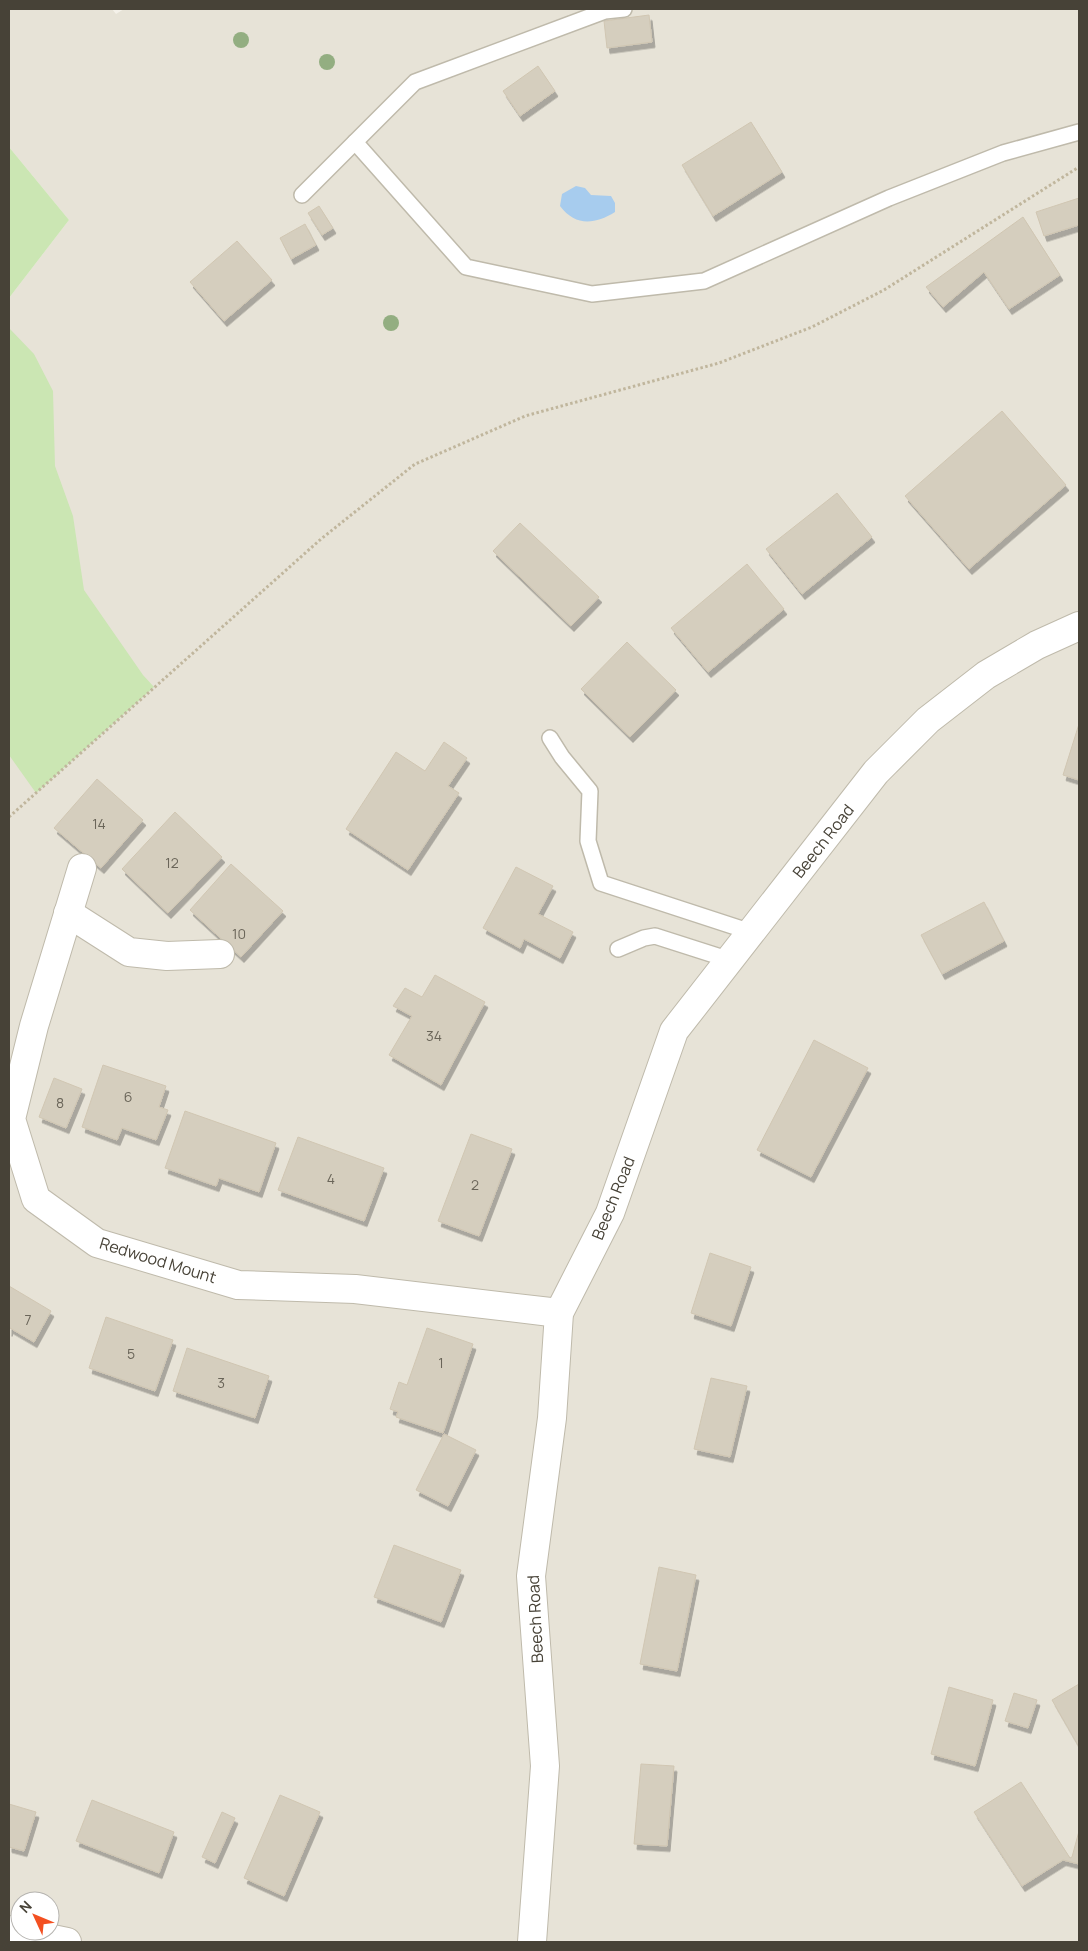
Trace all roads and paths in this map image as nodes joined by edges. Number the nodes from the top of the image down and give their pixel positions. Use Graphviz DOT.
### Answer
graph roads {
  1 [pos="624,9"];
  2 [pos="1079,132"];
  3 [pos="355,142"];
  4 [pos="1079,167"];
  5 [pos="302,195"];
  6 [pos="1079,626"];
  7 [pos="550,738"];
  8 [pos="9,817"];
  9 [pos="82,868"];
  10 [pos="68,913"];
  11 [pos="752,932"];
  12 [pos="618,949"];
  13 [pos="220,954"];
  14 [pos="730,960"];
  15 [pos="559,1313"];
  16 [pos="9,1930"];
  17 [pos="67,1942"];
  18 [pos="532,1942"];
  1 -- 3 [label="lane"];
  2 -- 3 [label="lane"];
  3 -- 5 [label="lane"];
  4 -- 8 [label="path"];
  6 -- 11 [label="street, Beech Road"];
  7 -- 11 [label="lane"];
  9 -- 10 [label="street, Redwood Mount"];
  10 -- 13 [label="street"];
  10 -- 15 [label="street, Redwood Mount"];
  11 -- 14 [label="street, Beech Road"];
  12 -- 14 [label="lane"];
  14 -- 15 [label="street, Beech Road"];
  15 -- 18 [label="street, Beech Road"];
  16 -- 17 [label="street"];
}
